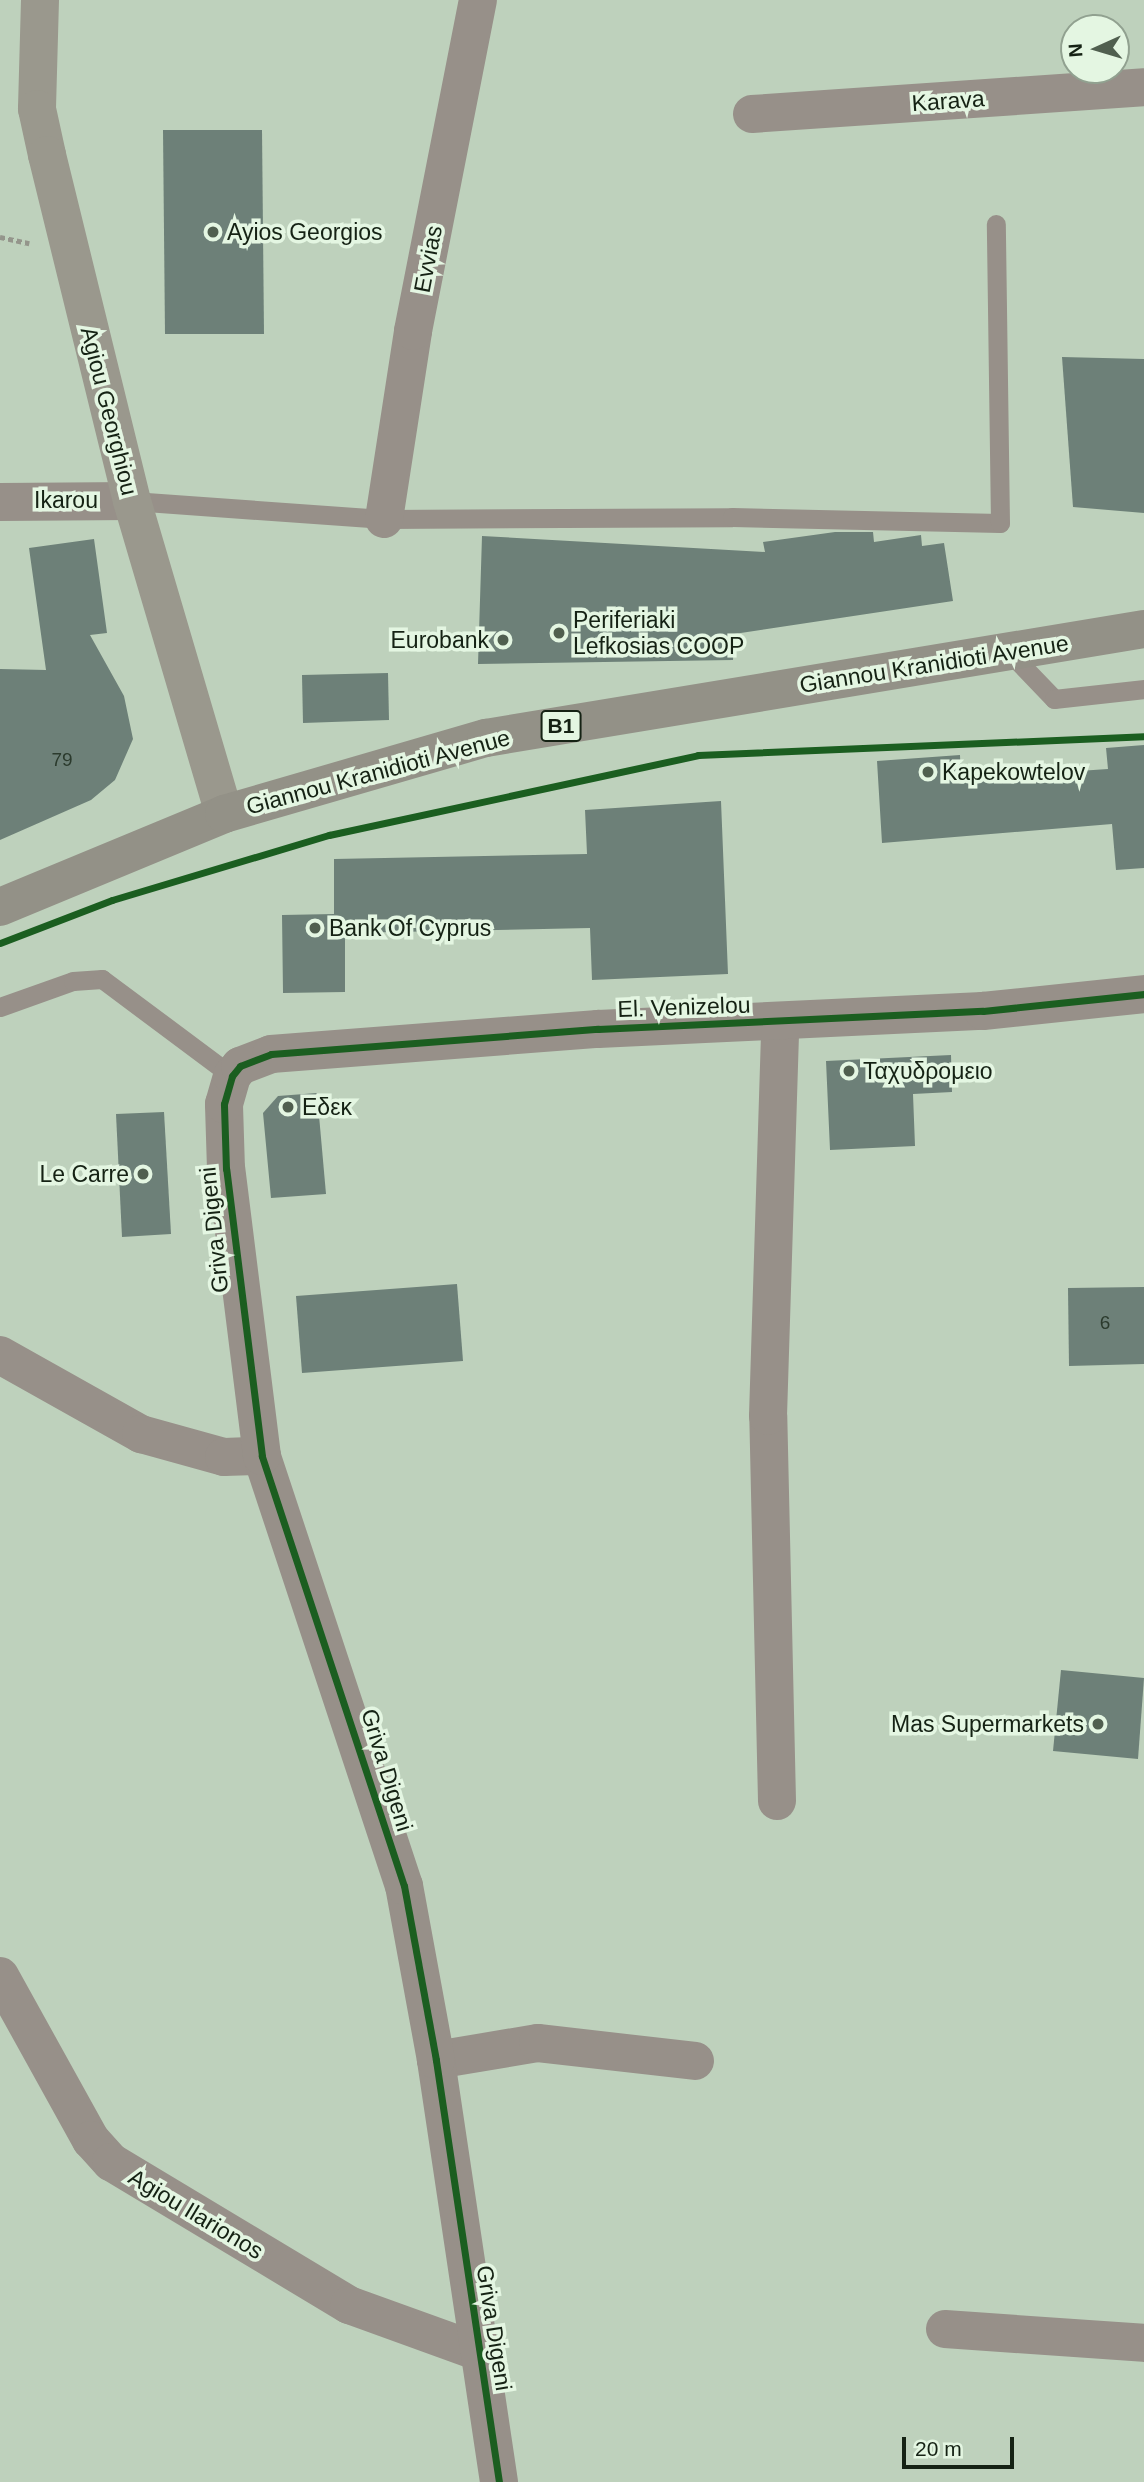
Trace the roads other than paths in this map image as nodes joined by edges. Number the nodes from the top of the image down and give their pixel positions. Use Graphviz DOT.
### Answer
graph roads {
  1 [pos="478,0"];
  2 [pos="31,3"];
  3 [pos="1144,87"];
  4 [pos="752,114"];
  5 [pos="996,224"];
  6 [pos="132,501"];
  7 [pos="0,502"];
  8 [pos="384,519"];
  9 [pos="1144,629"];
  10 [pos="1009,652"];
  11 [pos="1144,689"];
  12 [pos="225,814"];
  13 [pos="0,907"];
  14 [pos="1144,994"];
  15 [pos="0,1007"];
  16 [pos="780,1024"];
  17 [pos="232,1076"];
  18 [pos="0,1355"];
  19 [pos="262,1456"];
  20 [pos="777,1801"];
  21 [pos="0,1976"];
  22 [pos="436,2060"];
  23 [pos="695,2061"];
  24 [pos="945,2329"];
  25 [pos="1144,2343"];
  26 [pos="479,2352"];
  27 [pos="499,2482"];
  1 -- 8 [label="street, Evvias"];
  2 -- 6 [label="main road, Agiou Georghiou"];
  3 -- 4 [label="street, Karava"];
  5 -- 8 [label="lane"];
  6 -- 7 [label="street, Ikarou"];
  6 -- 8 [label="lane"];
  6 -- 12 [label="main road, Agiou Georghiou"];
  9 -- 10 [label="main road, Giannou Kranidioti Avenue / B1"];
  10 -- 11 [label="lane"];
  10 -- 12 [label="main road, Giannou Kranidioti Avenue / B1"];
  12 -- 13 [label="main road, Giannou Kranidioti Avenue / B1"];
  14 -- 16 [label="street, El. Venizelou"];
  15 -- 17 [label="lane"];
  16 -- 17 [label="street, El. Venizelou"];
  16 -- 20 [label="street"];
  17 -- 19 [label="street, Griva Digeni"];
  18 -- 19 [label="street"];
  19 -- 22 [label="street, Griva Digeni"];
  21 -- 26 [label="street, Agiou Ilarionos"];
  22 -- 23 [label="street"];
  22 -- 26 [label="street, Griva Digeni"];
  24 -- 25 [label="street"];
  26 -- 27 [label="street, Griva Digeni"];
}
